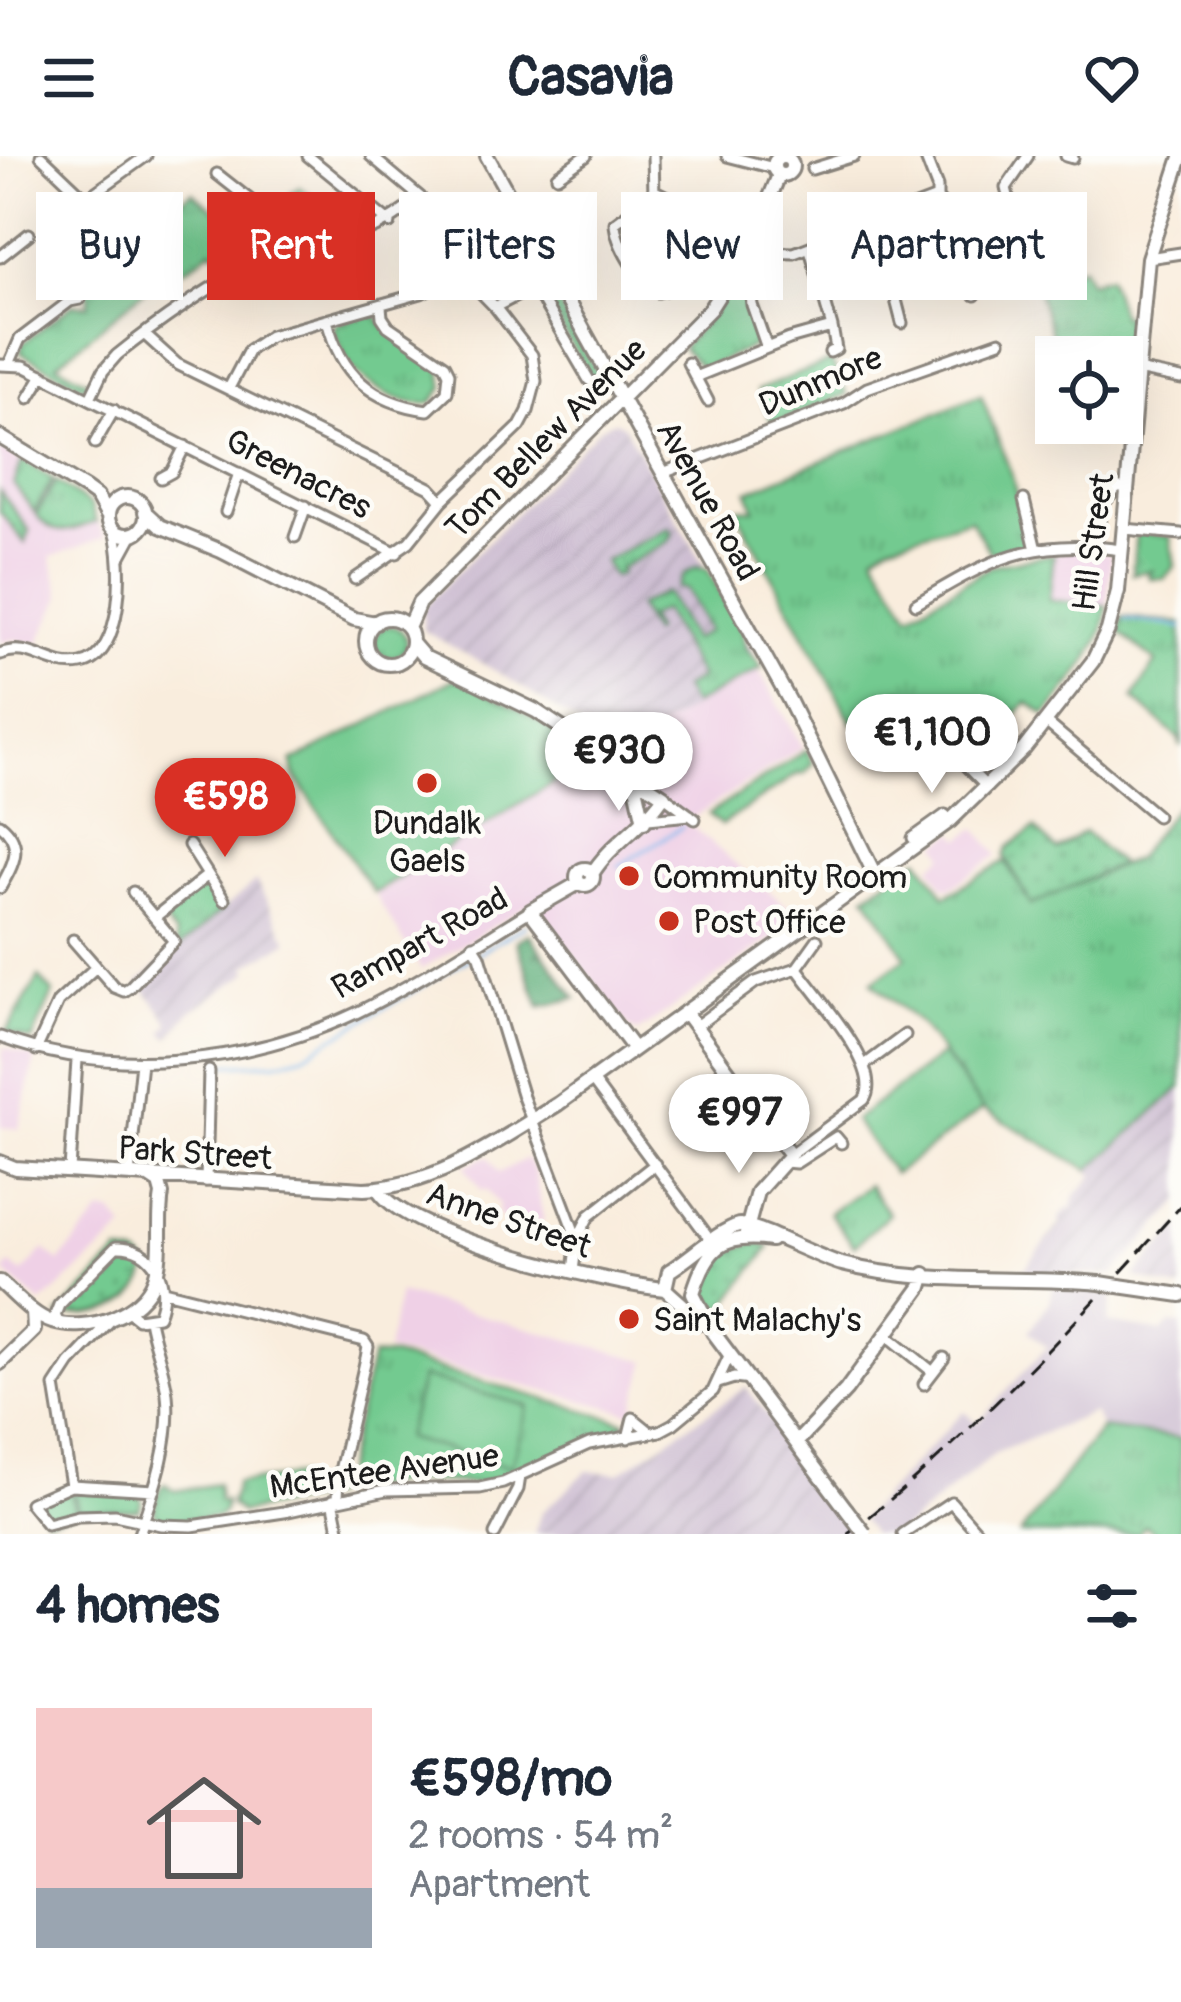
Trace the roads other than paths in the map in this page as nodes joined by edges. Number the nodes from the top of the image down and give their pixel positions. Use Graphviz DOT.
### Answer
graph roads {
  1 [pos="41,156"];
  2 [pos="146,156"];
  3 [pos="308,156"];
  4 [pos="371,156"];
  5 [pos="487,156"];
  6 [pos="586,156"];
  7 [pos="653,156"];
  8 [pos="727,156"];
  9 [pos="854,156"];
  10 [pos="926,156"];
  11 [pos="1028,156"];
  12 [pos="786,157"];
  13 [pos="1181,157"];
  14 [pos="812,169"];
  15 [pos="776,171"];
  16 [pos="217,174"];
  17 [pos="556,176"];
  18 [pos="655,191"];
  19 [pos="240,192"];
  20 [pos="414,192"];
  21 [pos="507,192"];
  22 [pos="771,192"];
  23 [pos="937,192"];
  24 [pos="1007,192"];
  25 [pos="399,215"];
  26 [pos="390,223"];
  27 [pos="375,230"];
  28 [pos="29,234"];
  29 [pos="1181,253"];
  30 [pos="0,257"];
  31 [pos="1148,258"];
  32 [pos="207,293"];
  33 [pos="78,300"];
  34 [pos="399,300"];
  35 [pos="488,300"];
  36 [pos="508,300"];
  37 [pos="542,300"];
  38 [pos="566,300"];
  39 [pos="715,300"];
  40 [pos="748,300"];
  41 [pos="825,300"];
  42 [pos="896,300"];
  43 [pos="381,306"];
  44 [pos="495,307"];
  45 [pos="327,320"];
  46 [pos="902,323"];
  47 [pos="832,326"];
  48 [pos="145,335"];
  49 [pos="1140,336"];
  50 [pos="1000,341"];
  51 [pos="767,348"];
  52 [pos="830,352"];
  53 [pos="5,363"];
  54 [pos="688,364"];
  55 [pos="1143,371"];
  56 [pos="43,375"];
  57 [pos="695,377"];
  58 [pos="1181,379"];
  59 [pos="599,386"];
  60 [pos="229,388"];
  61 [pos="29,398"];
  62 [pos="90,398"];
  63 [pos="621,398"];
  64 [pos="708,401"];
  65 [pos="114,410"];
  66 [pos="0,437"];
  67 [pos="95,443"];
  68 [pos="1131,444"];
  69 [pos="185,446"];
  70 [pos="663,472"];
  71 [pos="239,473"];
  72 [pos="160,478"];
  73 [pos="1128,488"];
  74 [pos="97,497"];
  75 [pos="116,500"];
  76 [pos="1024,500"];
  77 [pos="442,501"];
  78 [pos="306,506"];
  79 [pos="146,512"];
  80 [pos="226,512"];
  81 [pos="107,515"];
  82 [pos="160,526"];
  83 [pos="1124,529"];
  84 [pos="114,531"];
  85 [pos="137,531"];
  86 [pos="1181,535"];
  87 [pos="295,537"];
  88 [pos="1096,546"];
  89 [pos="1036,550"];
  90 [pos="1122,550"];
  91 [pos="397,553"];
  92 [pos="121,556"];
  93 [pos="356,579"];
  94 [pos="916,604"];
  95 [pos="413,610"];
  96 [pos="394,619"];
  97 [pos="354,620"];
  98 [pos="376,623"];
  99 [pos="408,628"];
  100 [pos="367,636"];
  101 [pos="412,643"];
  102 [pos="0,654"];
  103 [pos="424,657"];
  104 [pos="406,658"];
  105 [pos="1047,723"];
  106 [pos="877,755"];
  107 [pos="632,774"];
  108 [pos="987,787"];
  109 [pos="668,799"];
  110 [pos="1156,816"];
  111 [pos="651,819"];
  112 [pos="950,821"];
  113 [pos="0,824"];
  114 [pos="913,838"];
  115 [pos="189,845"];
  116 [pos="866,856"];
  117 [pos="208,875"];
  118 [pos="875,875"];
  119 [pos="0,888"];
  120 [pos="858,888"];
  121 [pos="133,892"];
  122 [pos="224,900"];
  123 [pos="530,911"];
  124 [pos="155,917"];
  125 [pos="73,940"];
  126 [pos="817,940"];
  127 [pos="477,950"];
  128 [pos="96,967"];
  129 [pos="797,968"];
  130 [pos="686,1012"];
  131 [pos="696,1026"];
  132 [pos="905,1035"];
  133 [pos="0,1037"];
  134 [pos="634,1049"];
  135 [pos="36,1050"];
  136 [pos="76,1060"];
  137 [pos="141,1062"];
  138 [pos="866,1064"];
  139 [pos="209,1071"];
  140 [pos="592,1080"];
  141 [pos="531,1121"];
  142 [pos="841,1143"];
  143 [pos="787,1159"];
  144 [pos="655,1164"];
  145 [pos="3,1168"];
  146 [pos="70,1170"];
  147 [pos="130,1175"];
  148 [pos="151,1177"];
  149 [pos="186,1180"];
  150 [pos="206,1181"];
  151 [pos="378,1189"];
  152 [pos="162,1195"];
  153 [pos="744,1231"];
  154 [pos="577,1239"];
  155 [pos="712,1242"];
  156 [pos="158,1269"];
  157 [pos="674,1269"];
  158 [pos="572,1271"];
  159 [pos="926,1274"];
  160 [pos="0,1282"];
  161 [pos="694,1286"];
  162 [pos="665,1289"];
  163 [pos="164,1291"];
  164 [pos="1181,1295"];
  165 [pos="678,1300"];
  166 [pos="33,1310"];
  167 [pos="129,1312"];
  168 [pos="113,1318"];
  169 [pos="149,1319"];
  170 [pos="86,1322"];
  171 [pos="58,1324"];
  172 [pos="713,1332"];
  173 [pos="887,1335"];
  174 [pos="24,1341"];
  175 [pos="89,1342"];
  176 [pos="730,1354"];
  177 [pos="944,1358"];
  178 [pos="0,1364"];
  179 [pos="934,1372"];
  180 [pos="751,1380"];
  181 [pos="718,1383"];
  182 [pos="924,1384"];
  183 [pos="655,1431"];
  184 [pos="628,1438"];
  185 [pos="797,1442"];
  186 [pos="520,1476"];
  187 [pos="71,1485"];
  188 [pos="154,1490"];
  189 [pos="335,1500"];
  190 [pos="144,1519"];
  191 [pos="213,1528"];
  192 [pos="140,1534"];
  193 [pos="340,1534"];
  194 [pos="494,1534"];
  195 [pos="865,1534"];
  196 [pos="903,1534"];
  197 [pos="979,1534"];
  1 -- 2 [label="street"];
  3 -- 26 [label="street"];
  4 -- 20 [label="street, Greenacres"];
  5 -- 21 [label="street, Avenue Road"];
  6 -- 17 [label="street"];
  7 -- 18 [label="street"];
  8 -- 15 [label="street"];
  9 -- 14 [label="street"];
  10 -- 23 [label="street"];
  11 -- 24 [label="street"];
  12 -- 15 [label="street, Tom Bellew Avenue"];
  13 -- 31 [label="street, Hill Street"];
  15 -- 22 [label="street, Tom Bellew Avenue"];
  16 -- 19 [label="street"];
  25 -- 26 [label="street"];
  26 -- 27 [label="street"];
  28 -- 30 [label="street"];
  29 -- 31 [label="street"];
  31 -- 49 [label="street, Hill Street"];
  32 -- 48 [label="street"];
  33 -- 53 [label="street"];
  34 -- 43 [label="street, Greenacres"];
  35 -- 44 [label="street, Greenacres"];
  36 -- 44 [label="street"];
  37 -- 59 [label="street"];
  38 -- 63 [label="street, Avenue Road"];
  39 -- 63 [label="street, Tom Bellew Avenue"];
  40 -- 51 [label="street"];
  41 -- 47 [label="street"];
  42 -- 46 [label="street"];
  43 -- 45 [label="street, Greenacres"];
  43 -- 45 [label="street"];
  44 -- 77 [label="street, Greenacres"];
  45 -- 60 [label="street, Greenacres"];
  47 -- 51 [label="street"];
  47 -- 52 [label="street"];
  48 -- 60 [label="street, Greenacres"];
  48 -- 62 [label="street"];
  50 -- 70 [label="street, Dunmore"];
  51 -- 57 [label="street"];
  53 -- 56 [label="street, Greenacres"];
  54 -- 57 [label="street"];
  55 -- 58 [label="street"];
  56 -- 61 [label="street"];
  56 -- 62 [label="street, Greenacres"];
  57 -- 64 [label="street"];
  60 -- 77 [label="street"];
  62 -- 65 [label="street, Greenacres"];
  63 -- 70 [label="street, Avenue Road"];
  63 -- 95 [label="street, Tom Bellew Avenue"];
  65 -- 67 [label="street"];
  65 -- 69 [label="street, Greenacres"];
  66 -- 74 [label="street"];
  68 -- 73 [label="street, Hill Street"];
  69 -- 71 [label="street, Greenacres"];
  69 -- 72 [label="street"];
  70 -- 116 [label="street, Avenue Road"];
  71 -- 78 [label="street, Greenacres"];
  71 -- 80 [label="street"];
  73 -- 83 [label="street, Hill Street"];
  73 -- 88 [label="street"];
  74 -- 75 [label="street"];
  74 -- 81 [label="street"];
  75 -- 79 [label="street"];
  75 -- 81 [label="street"];
  76 -- 89 [label="street"];
  77 -- 91 [label="street, Greenacres"];
  78 -- 87 [label="street"];
  78 -- 91 [label="street, Greenacres"];
  79 -- 82 [label="street"];
  79 -- 85 [label="street"];
  81 -- 84 [label="street"];
  82 -- 85 [label="street"];
  82 -- 97 [label="street"];
  83 -- 86 [label="street"];
  83 -- 90 [label="street, Hill Street"];
  84 -- 85 [label="street"];
  84 -- 92 [label="street"];
  85 -- 92 [label="street"];
  88 -- 89 [label="street"];
  88 -- 90 [label="street"];
  89 -- 94 [label="street"];
  90 -- 105 [label="street, Hill Street"];
  91 -- 93 [label="street"];
  92 -- 102 [label="street"];
  95 -- 96 [label="street, Tom Bellew Avenue"];
  95 -- 99 [label="street, Tom Bellew Avenue"];
  96 -- 98 [label="street"];
  96 -- 99 [label="street"];
  97 -- 98 [label="street"];
  97 -- 100 [label="street"];
  98 -- 100 [label="street"];
  99 -- 101 [label="street"];
  100 -- 104 [label="street"];
  101 -- 103 [label="street"];
  101 -- 104 [label="street"];
  103 -- 104 [label="street"];
  103 -- 107 [label="street"];
  105 -- 108 [label="street, Hill Street"];
  105 -- 110 [label="street"];
  106 -- 108 [label="street"];
  107 -- 109 [label="street"];
  107 -- 111 [label="street"];
  108 -- 112 [label="street, Hill Street"];
  109 -- 111 [label="street, Rampart Road"];
  109 -- 111 [label="street"];
  111 -- 123 [label="street, Rampart Road"];
  112 -- 114 [label="street"];
  112 -- 118 [label="street, Hill Street"];
  113 -- 119 [label="street"];
  115 -- 117 [label="street"];
  116 -- 118 [label="street, Avenue Road"];
  116 -- 120 [label="street"];
  117 -- 122 [label="street"];
  117 -- 124 [label="street"];
  118 -- 120 [label="street, Hill Street"];
  120 -- 130 [label="street, Hill Street"];
  121 -- 124 [label="street"];
  123 -- 127 [label="street, Rampart Road"];
  123 -- 134 [label="street"];
  124 -- 128 [label="street"];
  125 -- 128 [label="street"];
  126 -- 129 [label="street"];
  127 -- 137 [label="street, Rampart Road"];
  127 -- 141 [label="street"];
  128 -- 135 [label="street"];
  129 -- 131 [label="street"];
  129 -- 138 [label="street"];
  130 -- 131 [label="street"];
  130 -- 134 [label="street"];
  131 -- 143 [label="street"];
  132 -- 138 [label="street"];
  133 -- 135 [label="street, Rampart Road"];
  134 -- 140 [label="street"];
  135 -- 136 [label="street, Rampart Road"];
  136 -- 137 [label="street, Rampart Road"];
  136 -- 146 [label="street"];
  137 -- 147 [label="street"];
  138 -- 143 [label="street"];
  139 -- 150 [label="street"];
  140 -- 141 [label="street"];
  140 -- 144 [label="street"];
  141 -- 151 [label="street"];
  141 -- 154 [label="street"];
  142 -- 143 [label="street"];
  143 -- 153 [label="street"];
  144 -- 154 [label="street"];
  144 -- 155 [label="street"];
  145 -- 146 [label="street, Park Street"];
  146 -- 147 [label="street, Park Street"];
  147 -- 148 [label="street, Park Street"];
  148 -- 149 [label="street, Park Street"];
  148 -- 152 [label="street"];
  149 -- 150 [label="street, Park Street"];
  149 -- 152 [label="street"];
  150 -- 151 [label="street, Park Street"];
  151 -- 158 [label="street, Anne Street"];
  152 -- 156 [label="street"];
  153 -- 155 [label="street"];
  153 -- 159 [label="street"];
  153 -- 161 [label="street"];
  154 -- 158 [label="street"];
  155 -- 157 [label="street"];
  156 -- 163 [label="street"];
  156 -- 167 [label="street"];
  156 -- 171 [label="street"];
  157 -- 161 [label="street"];
  157 -- 162 [label="street"];
  158 -- 162 [label="street, Anne Street"];
  159 -- 164 [label="street, bridge"];
  159 -- 173 [label="street"];
  160 -- 166 [label="street"];
  161 -- 165 [label="street"];
  161 -- 172 [label="street"];
  162 -- 165 [label="street"];
  163 -- 169 [label="street"];
  163 -- 189 [label="street"];
  165 -- 172 [label="street"];
  166 -- 171 [label="street"];
  166 -- 174 [label="street"];
  167 -- 168 [label="street"];
  167 -- 169 [label="street"];
  168 -- 170 [label="street"];
  168 -- 175 [label="street"];
  169 -- 188 [label="street"];
  170 -- 171 [label="street"];
  170 -- 175 [label="street"];
  171 -- 174 [label="street"];
  172 -- 176 [label="street"];
  173 -- 179 [label="street"];
  173 -- 185 [label="street"];
  174 -- 178 [label="street"];
  175 -- 187 [label="street"];
  176 -- 180 [label="street"];
  176 -- 181 [label="street, McEntee Avenue"];
  177 -- 179 [label="street"];
  179 -- 182 [label="street"];
  180 -- 181 [label="street"];
  180 -- 185 [label="street"];
  181 -- 183 [label="street, McEntee Avenue"];
  183 -- 184 [label="street, McEntee Avenue"];
  183 -- 184 [label="street"];
  184 -- 186 [label="street, McEntee Avenue"];
  185 -- 195 [label="street, bridge"];
  186 -- 189 [label="street, McEntee Avenue"];
  186 -- 194 [label="street"];
  187 -- 188 [label="street"];
  187 -- 190 [label="street, McEntee Avenue"];
  188 -- 190 [label="street"];
  189 -- 191 [label="street, McEntee Avenue"];
  189 -- 193 [label="street"];
  190 -- 191 [label="street, McEntee Avenue"];
  190 -- 192 [label="street"];
  196 -- 197 [label="street"];
}
